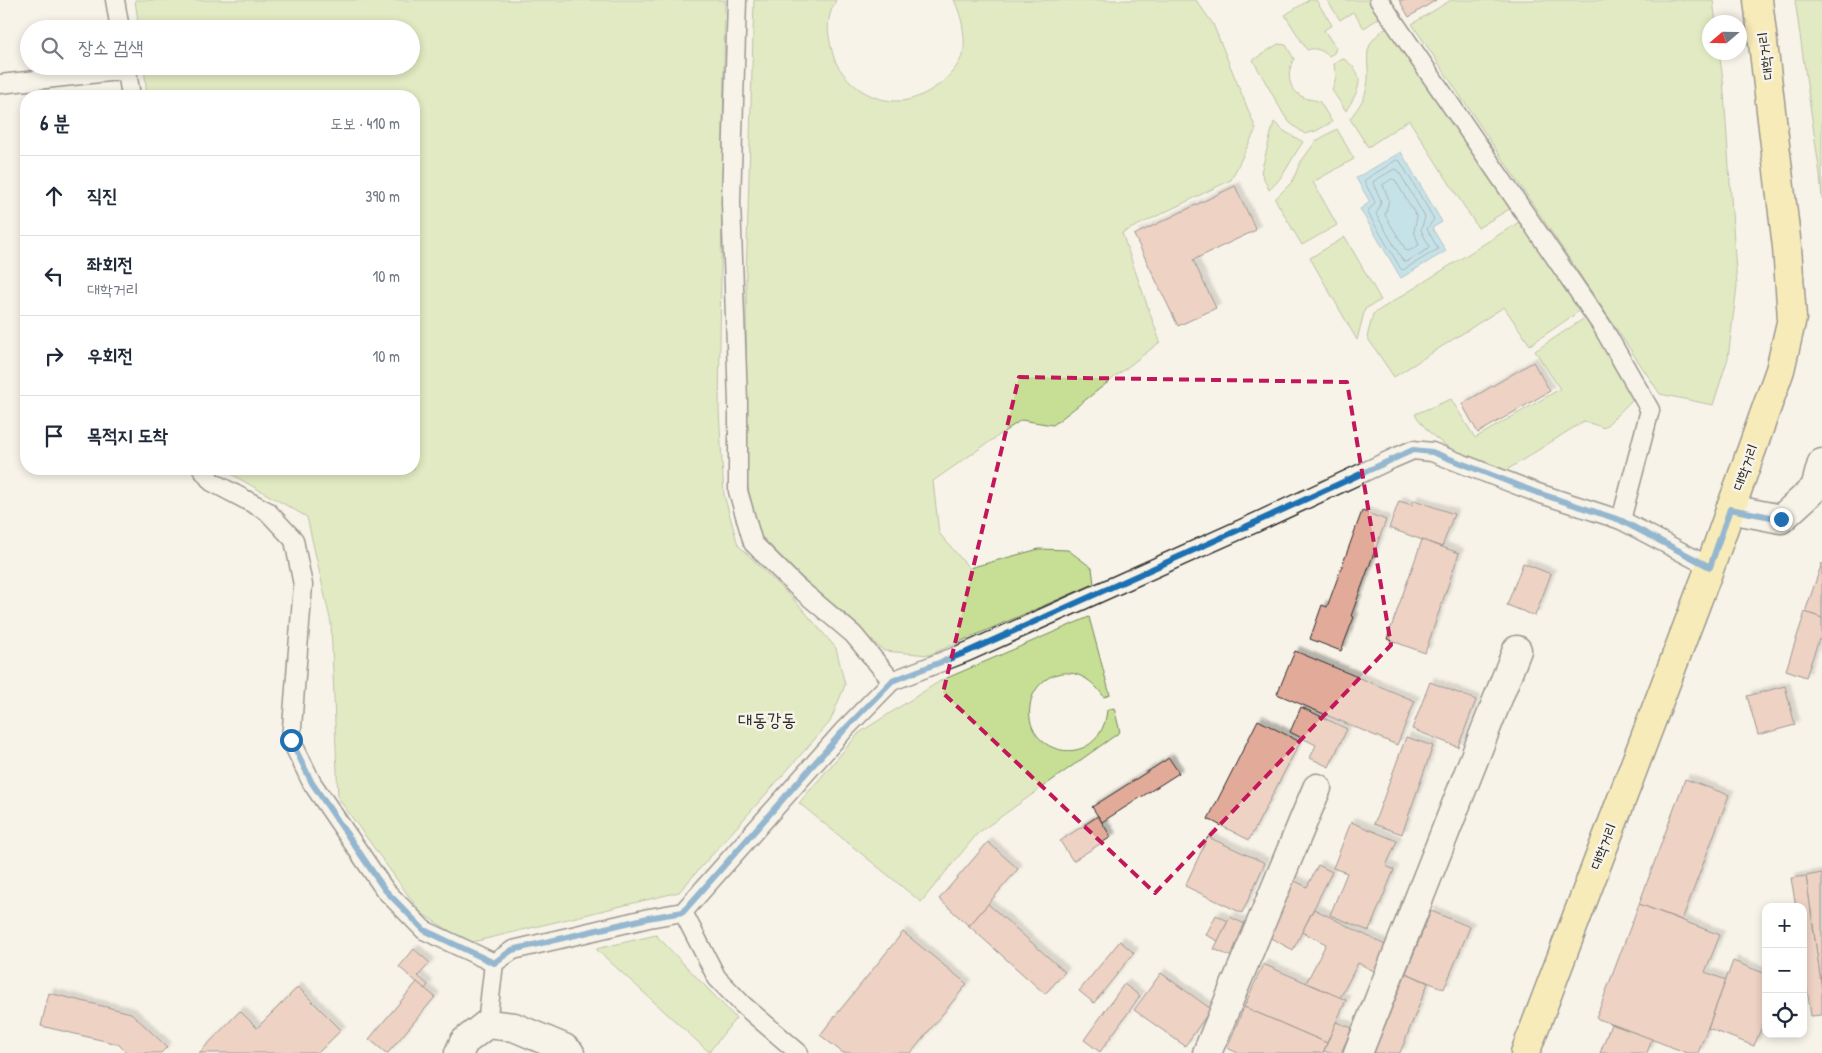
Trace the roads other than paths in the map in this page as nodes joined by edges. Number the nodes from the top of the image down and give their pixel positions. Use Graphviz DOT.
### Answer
graph roads {
  1 [pos="115,0"];
  2 [pos="737,0"];
  3 [pos="1379,0"];
  4 [pos="1758,0"];
  5 [pos="118,20"];
  6 [pos="71,75"];
  7 [pos="127,75"];
  8 [pos="0,84"];
  9 [pos="130,90"];
  10 [pos="1822,463"];
  11 [pos="207,475"];
  12 [pos="1730,509"];
  13 [pos="1620,520"];
  14 [pos="1710,567"];
  15 [pos="1516,650"];
  16 [pos="892,681"];
  17 [pos="1317,788"];
  18 [pos="683,912"];
  19 [pos="494,963"];
  20 [pos="487,1024"];
  21 [pos="459,1053"];
  22 [pos="570,1053"];
  23 [pos="799,1053"];
  24 [pos="1207,1053"];
  25 [pos="1358,1053"];
  26 [pos="1524,1053"];
  1 -- 5 [label="lane"];
  2 -- 16 [label="lane"];
  3 -- 13 [label="lane"];
  4 -- 12 [label="main road, 대학거리"];
  6 -- 8 [label="lane"];
  7 -- 9 [label="lane"];
  10 -- 12 [label="street"];
  11 -- 19 [label="lane"];
  12 -- 14 [label="main road, 대학거리"];
  13 -- 14 [label="lane"];
  13 -- 16 [label="lane"];
  14 -- 26 [label="main road, 대학거리"];
  15 -- 25 [label="street"];
  16 -- 18 [label="lane"];
  17 -- 24 [label="street"];
  18 -- 19 [label="lane"];
  18 -- 23 [label="lane"];
  19 -- 20 [label="lane"];
  20 -- 21 [label="street"];
  20 -- 22 [label="street"];
}
